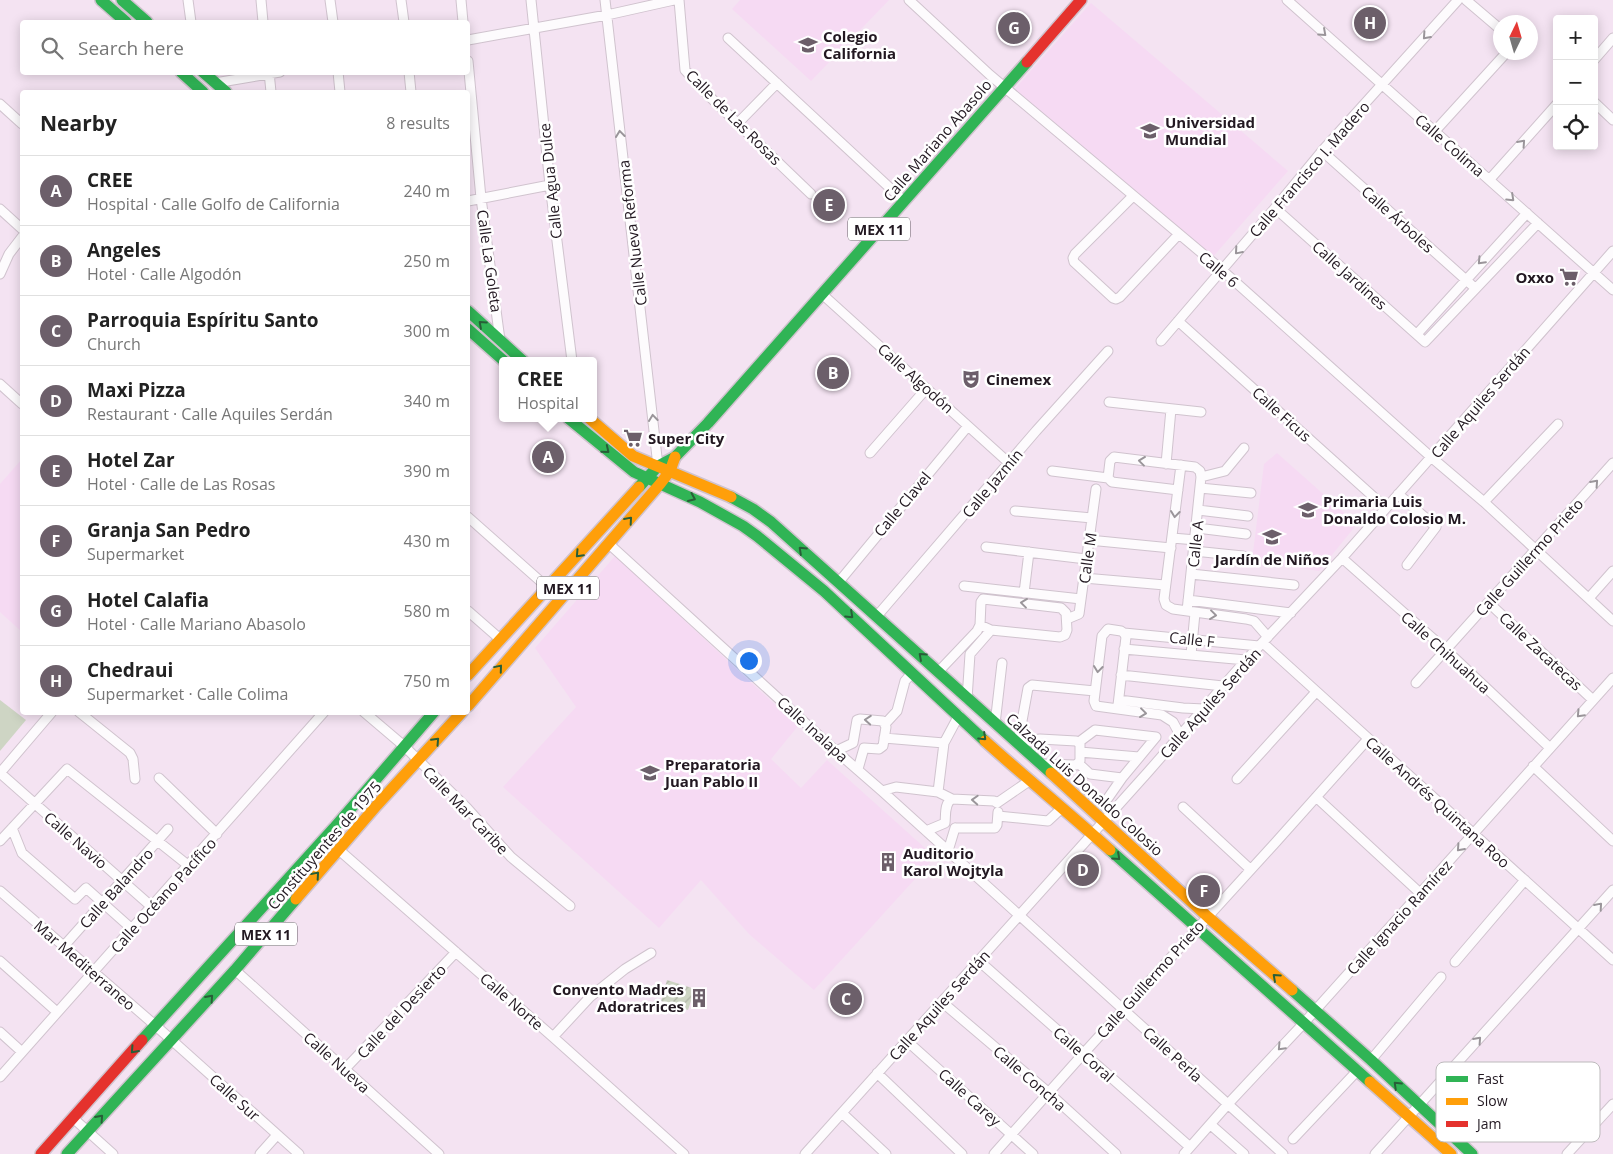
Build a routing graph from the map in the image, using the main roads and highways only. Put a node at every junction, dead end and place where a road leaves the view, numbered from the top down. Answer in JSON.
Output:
{"nodes":[{"id":1,"x":102,"y":0,"type":"edge"},
{"id":2,"x":122,"y":0,"type":"edge"},
{"id":3,"x":1081,"y":0,"type":"edge"},
{"id":4,"x":124,"y":20,"type":"edge"},
{"id":5,"x":146,"y":20,"type":"edge"},
{"id":6,"x":187,"y":75,"type":"edge"},
{"id":7,"x":206,"y":75,"type":"edge"},
{"id":8,"x":201,"y":90,"type":"edge"},
{"id":9,"x":223,"y":90,"type":"edge"},
{"id":10,"x":470,"y":313,"type":"edge"},
{"id":11,"x":470,"y":331,"type":"edge"},
{"id":12,"x":500,"y":340,"type":"junction"},
{"id":13,"x":499,"y":357,"type":"edge"},
{"id":14,"x":519,"y":357,"type":"edge"},
{"id":15,"x":574,"y":422,"type":"edge"},
{"id":16,"x":594,"y":422,"type":"edge"},
{"id":17,"x":675,"y":457,"type":"junction"},
{"id":18,"x":658,"y":466,"type":"junction"},
{"id":19,"x":670,"y":471,"type":"junction"},
{"id":20,"x":647,"y":479,"type":"junction"},
{"id":21,"x":660,"y":484,"type":"junction"},
{"id":22,"x":838,"y":583,"type":"junction"},
{"id":23,"x":824,"y":591,"type":"junction"},
{"id":24,"x":470,"y":673,"type":"edge"},
{"id":25,"x":967,"y":699,"type":"junction"},
{"id":26,"x":470,"y":704,"type":"edge"},
{"id":27,"x":431,"y":715,"type":"edge"},
{"id":28,"x":459,"y":715,"type":"edge"},
{"id":29,"x":959,"y":715,"type":"junction"},
{"id":30,"x":1067,"y":786,"type":"junction"},
{"id":31,"x":1058,"y":804,"type":"junction"},
{"id":32,"x":1436,"y":1121,"type":"edge"},
{"id":33,"x":1436,"y":1140,"type":"edge"},
{"id":34,"x":1438,"y":1142,"type":"edge"},
{"id":35,"x":1459,"y":1142,"type":"edge"},
{"id":36,"x":41,"y":1154,"type":"edge"},
{"id":37,"x":67,"y":1154,"type":"edge"},
{"id":38,"x":1451,"y":1154,"type":"edge"},
{"id":39,"x":1472,"y":1154,"type":"edge"}],
"edges":[{"from":1,"to":4,"type":"main road"},
{"from":2,"to":5,"type":"main road"},
{"from":3,"to":17,"type":"main road","name":"Calle Mariano Abasolo","number":"MEX 11"},
{"from":6,"to":8,"type":"main road"},
{"from":7,"to":9,"type":"main road"},
{"from":12,"to":10,"type":"main road","one_way":true},
{"from":11,"to":13,"type":"main road"},
{"from":12,"to":13,"type":"main road"},
{"from":12,"to":14,"type":"main road"},
{"from":15,"to":20,"type":"main road","one_way":true},
{"from":16,"to":18,"type":"main road","name":"Calzada Luis Donaldo Colosio"},
{"from":17,"to":18,"type":"main road","number":"MEX 11"},
{"from":17,"to":19,"type":"main road","number":"MEX 11"},
{"from":18,"to":19,"type":"main road","name":"Calzada Luis Donaldo Colosio"},
{"from":18,"to":20,"type":"main road","number":"MEX 11"},
{"from":19,"to":21,"type":"main road","number":"MEX 11"},
{"from":22,"to":19,"type":"main road","name":"Calzada Luis Donaldo Colosio","one_way":true},
{"from":20,"to":21,"type":"main road"},
{"from":20,"to":24,"type":"main road","number":"MEX 11","one_way":true},
{"from":21,"to":23,"type":"main road","one_way":true},
{"from":26,"to":21,"type":"main road","number":"MEX 11","one_way":true},
{"from":22,"to":23,"type":"main road"},
{"from":25,"to":22,"type":"main road","name":"Calzada Luis Donaldo Colosio","one_way":true},
{"from":23,"to":29,"type":"main road","one_way":true},
{"from":25,"to":29,"type":"main road"},
{"from":25,"to":30,"type":"main road","name":"Calzada Luis Donaldo Colosio"},
{"from":27,"to":36,"type":"main road","name":"Constituyentes de 1975","number":"MEX 11","one_way":true},
{"from":37,"to":28,"type":"main road","name":"Constituyentes de 1975","number":"MEX 11","one_way":true},
{"from":29,"to":31,"type":"main road","one_way":true},
{"from":30,"to":31,"type":"main road"},
{"from":32,"to":30,"type":"main road","name":"Calzada Luis Donaldo Colosio","one_way":true},
{"from":31,"to":33,"type":"main road","one_way":true},
{"from":34,"to":38,"type":"main road","one_way":true},
{"from":39,"to":35,"type":"main road","name":"Calzada Luis Donaldo Colosio","one_way":true}]}
